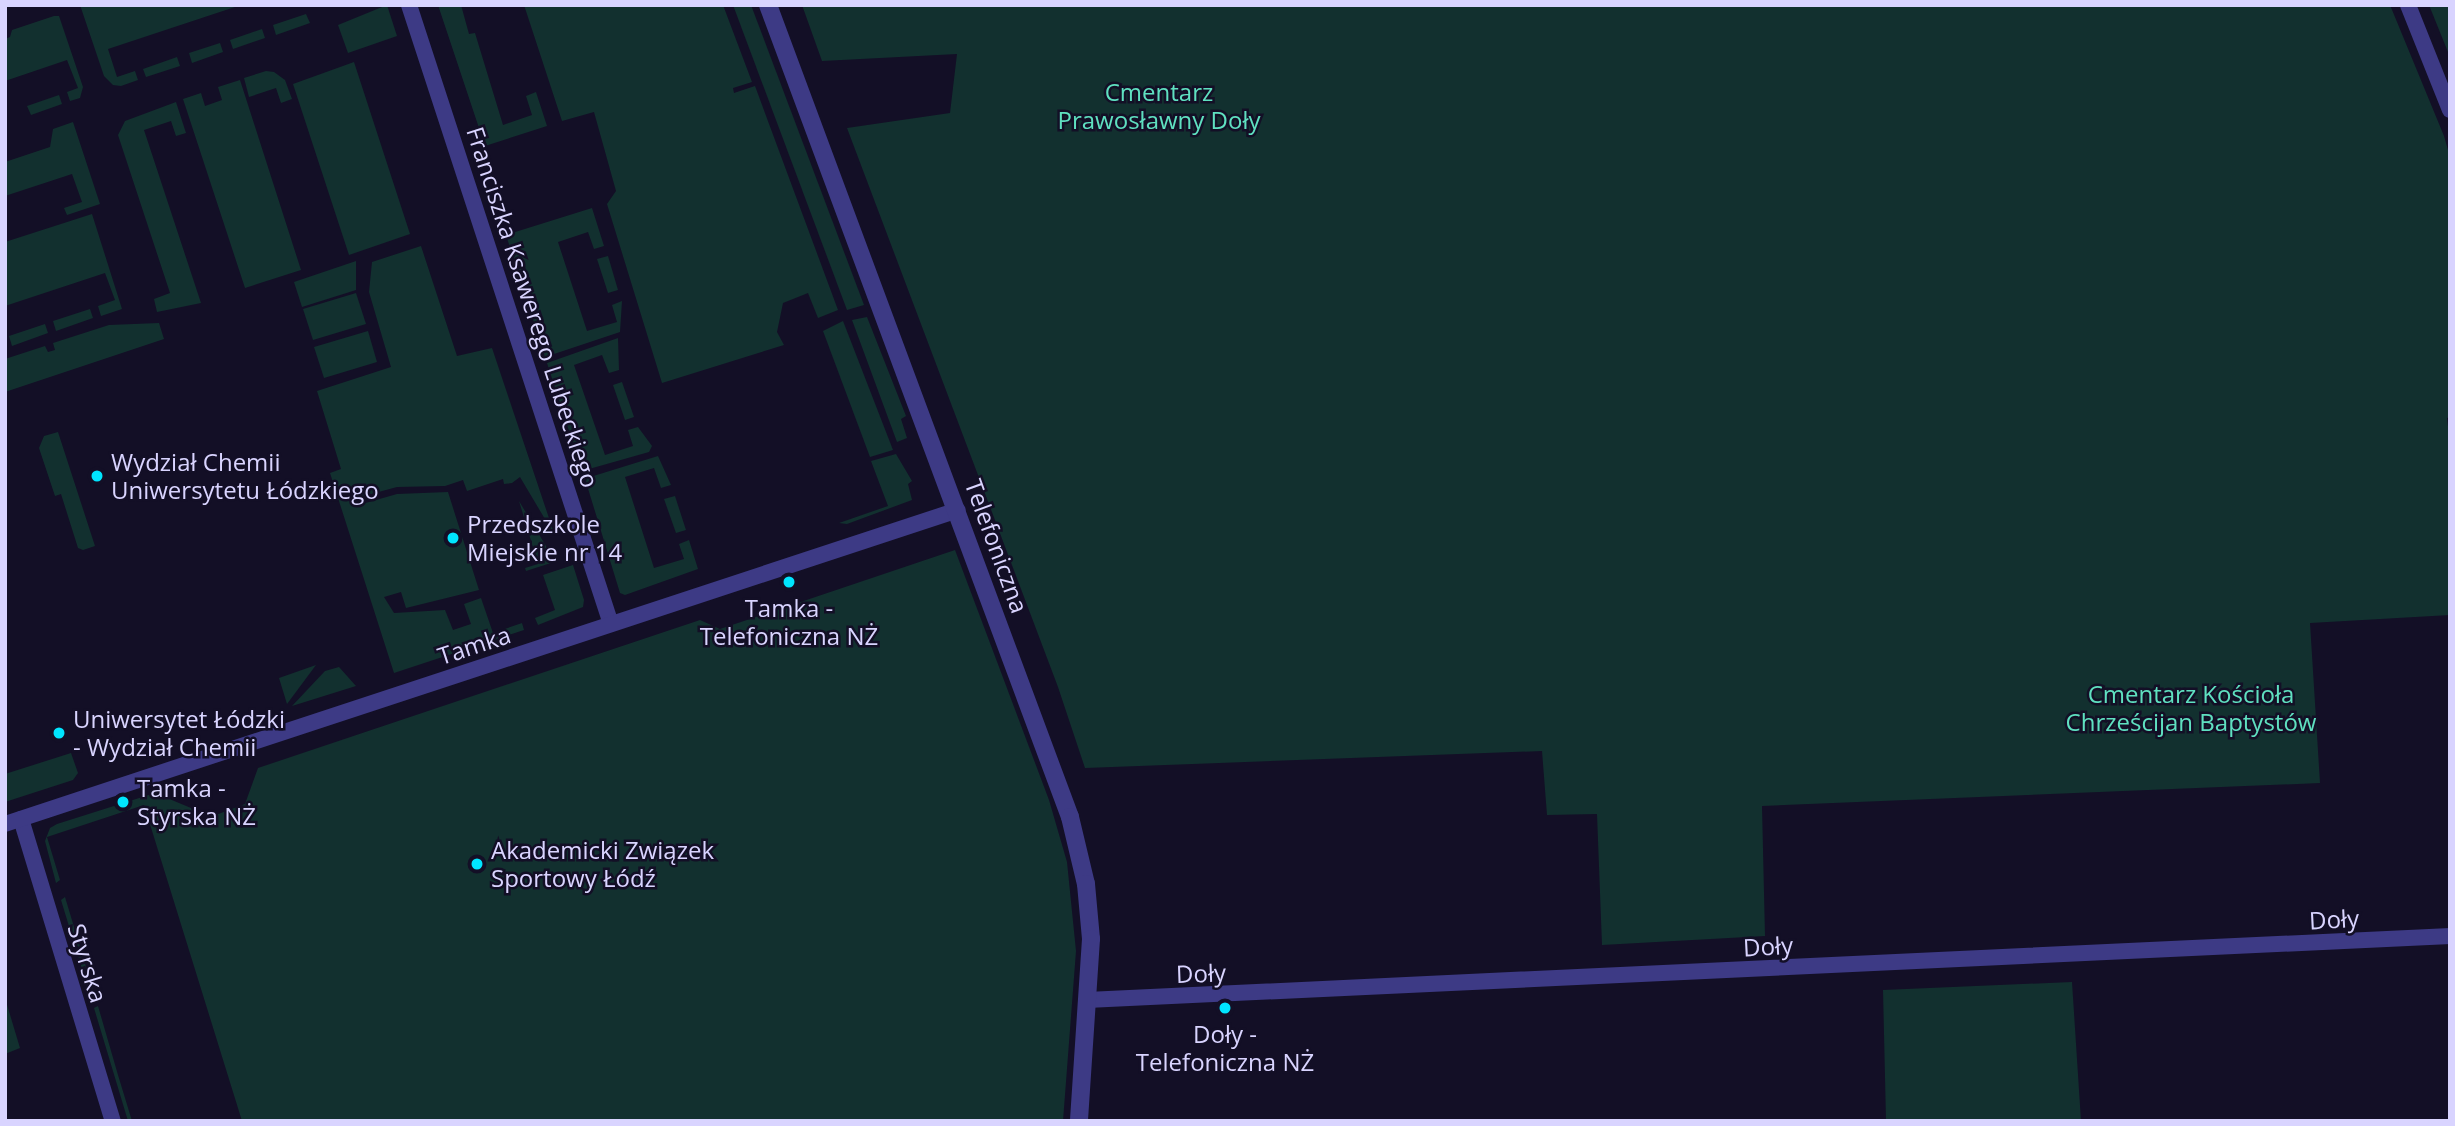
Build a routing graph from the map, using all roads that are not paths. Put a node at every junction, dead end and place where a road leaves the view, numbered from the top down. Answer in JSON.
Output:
{"nodes":[{"id":1,"x":410,"y":5,"type":"edge"},
{"id":2,"x":768,"y":5,"type":"edge"},
{"id":3,"x":2408,"y":5,"type":"edge"},
{"id":4,"x":2450,"y":110,"type":"edge"},
{"id":5,"x":958,"y":510,"type":"junction"},
{"id":6,"x":611,"y":624,"type":"junction"},
{"id":7,"x":13,"y":821,"type":"edge"},
{"id":8,"x":2450,"y":936,"type":"edge"},
{"id":9,"x":1087,"y":999,"type":"junction"},
{"id":10,"x":113,"y":1121,"type":"edge"},
{"id":11,"x":1079,"y":1121,"type":"edge"}],
"edges":[{"from":1,"to":6,"type":"street","name":"Franciszka Ksawerego Lubeckiego"},
{"from":2,"to":5,"type":"street","name":"Telefoniczna"},
{"from":3,"to":4,"type":"street"},
{"from":5,"to":6,"type":"street","name":"Tamka"},
{"from":5,"to":9,"type":"street","name":"Telefoniczna"},
{"from":6,"to":7,"type":"street","name":"Tamka"},
{"from":7,"to":10,"type":"street","name":"Styrska"},
{"from":8,"to":9,"type":"street","name":"Doły"},
{"from":9,"to":11,"type":"street","name":"Telefoniczna"}]}
